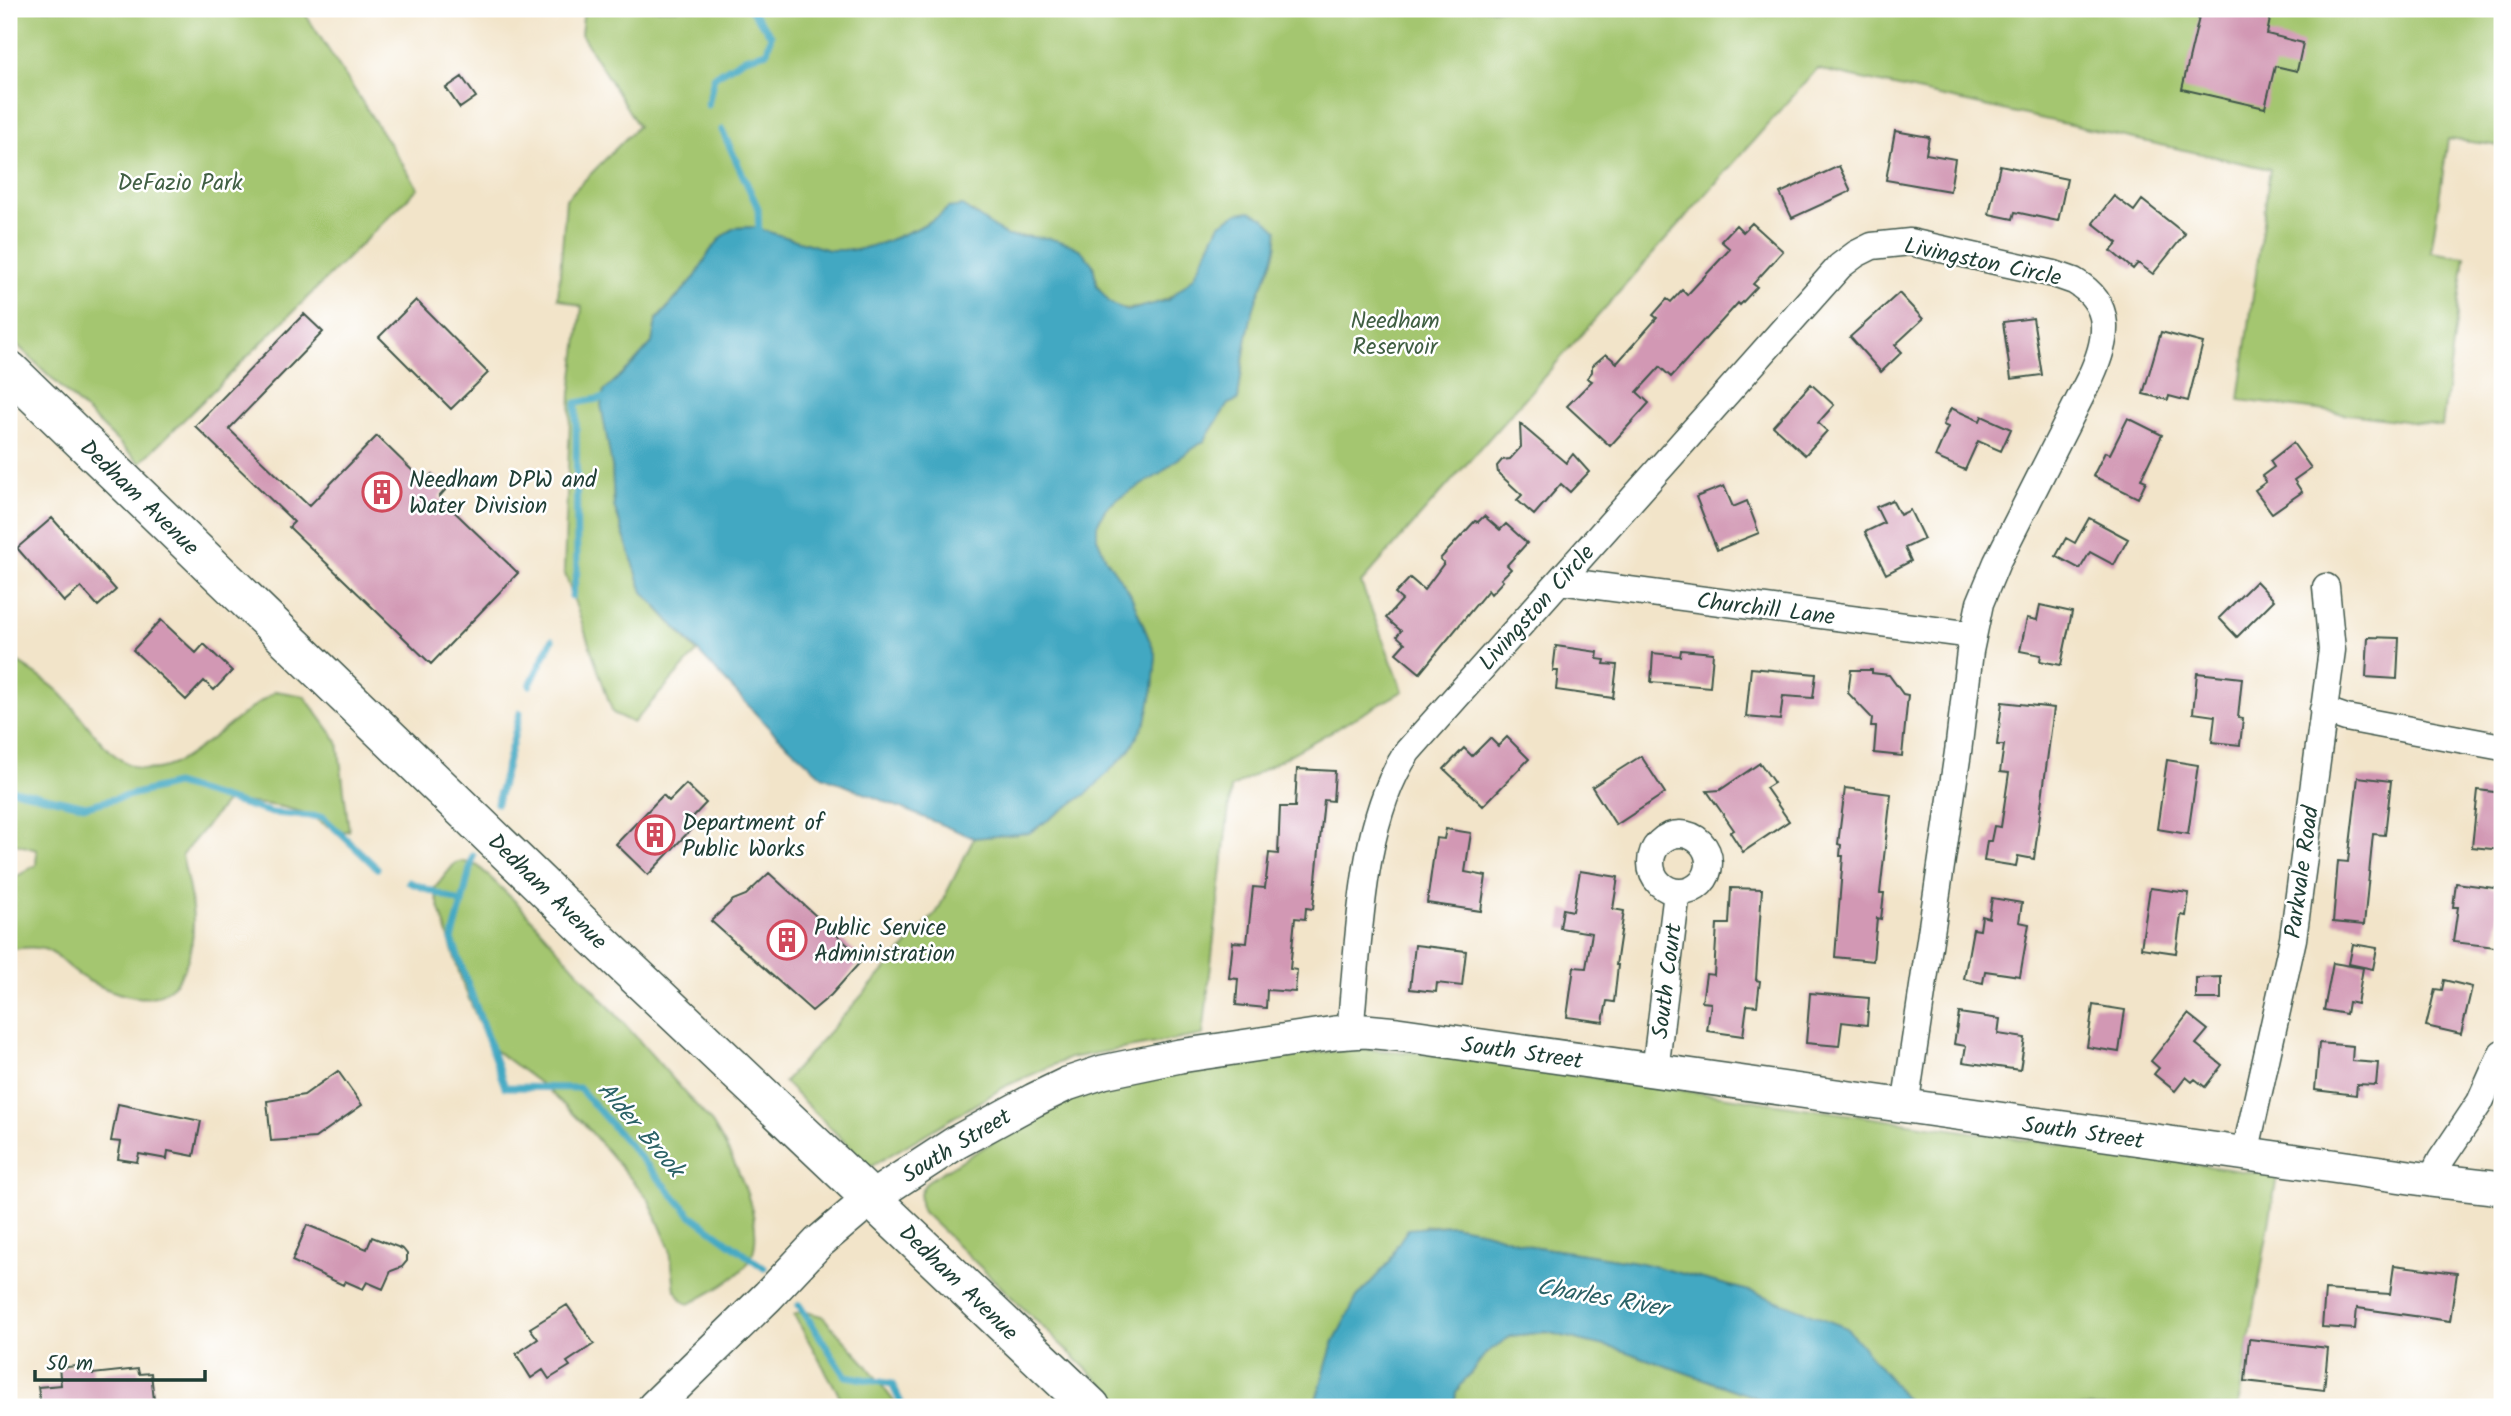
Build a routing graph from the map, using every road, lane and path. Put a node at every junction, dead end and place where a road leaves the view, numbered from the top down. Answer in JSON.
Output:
{"nodes":[{"id":1,"x":9,"y":370,"type":"edge"},
{"id":2,"x":1560,"y":581,"type":"junction"},
{"id":3,"x":2326,"y":587,"type":"dead end"},
{"id":4,"x":1973,"y":635,"type":"junction"},
{"id":5,"x":2323,"y":710,"type":"junction"},
{"id":6,"x":2502,"y":747,"type":"edge"},
{"id":7,"x":1677,"y":892,"type":"dead end"},
{"id":8,"x":1350,"y":1032,"type":"junction"},
{"id":9,"x":2502,"y":1053,"type":"edge"},
{"id":10,"x":1655,"y":1071,"type":"junction"},
{"id":11,"x":1905,"y":1108,"type":"junction"},
{"id":12,"x":2245,"y":1154,"type":"junction"},
{"id":13,"x":2431,"y":1180,"type":"junction"},
{"id":14,"x":2502,"y":1188,"type":"edge"},
{"id":15,"x":871,"y":1198,"type":"junction"},
{"id":16,"x":654,"y":1407,"type":"edge"},
{"id":17,"x":1091,"y":1407,"type":"edge"}],
"edges":[{"from":1,"to":15,"type":"main road","name":"Dedham Avenue"},
{"from":2,"to":4,"type":"street","name":"Churchill Lane"},
{"from":2,"to":4,"type":"street","name":"Livingston Circle"},
{"from":2,"to":8,"type":"street","name":"Livingston Circle"},
{"from":3,"to":5,"type":"street","name":"Parkvale Road"},
{"from":4,"to":11,"type":"street","name":"Livingston Circle"},
{"from":5,"to":6,"type":"street"},
{"from":5,"to":12,"type":"street","name":"Parkvale Road"},
{"from":7,"to":10,"type":"street","name":"South Court"},
{"from":8,"to":10,"type":"street","name":"South Street"},
{"from":8,"to":15,"type":"street","name":"South Street"},
{"from":9,"to":13,"type":"street"},
{"from":10,"to":11,"type":"street","name":"South Street"},
{"from":11,"to":12,"type":"street","name":"South Street"},
{"from":12,"to":13,"type":"street","name":"South Street"},
{"from":13,"to":14,"type":"street","name":"South Street"},
{"from":15,"to":16,"type":"street","name":"South Street"},
{"from":15,"to":17,"type":"main road","name":"Dedham Avenue"}]}
